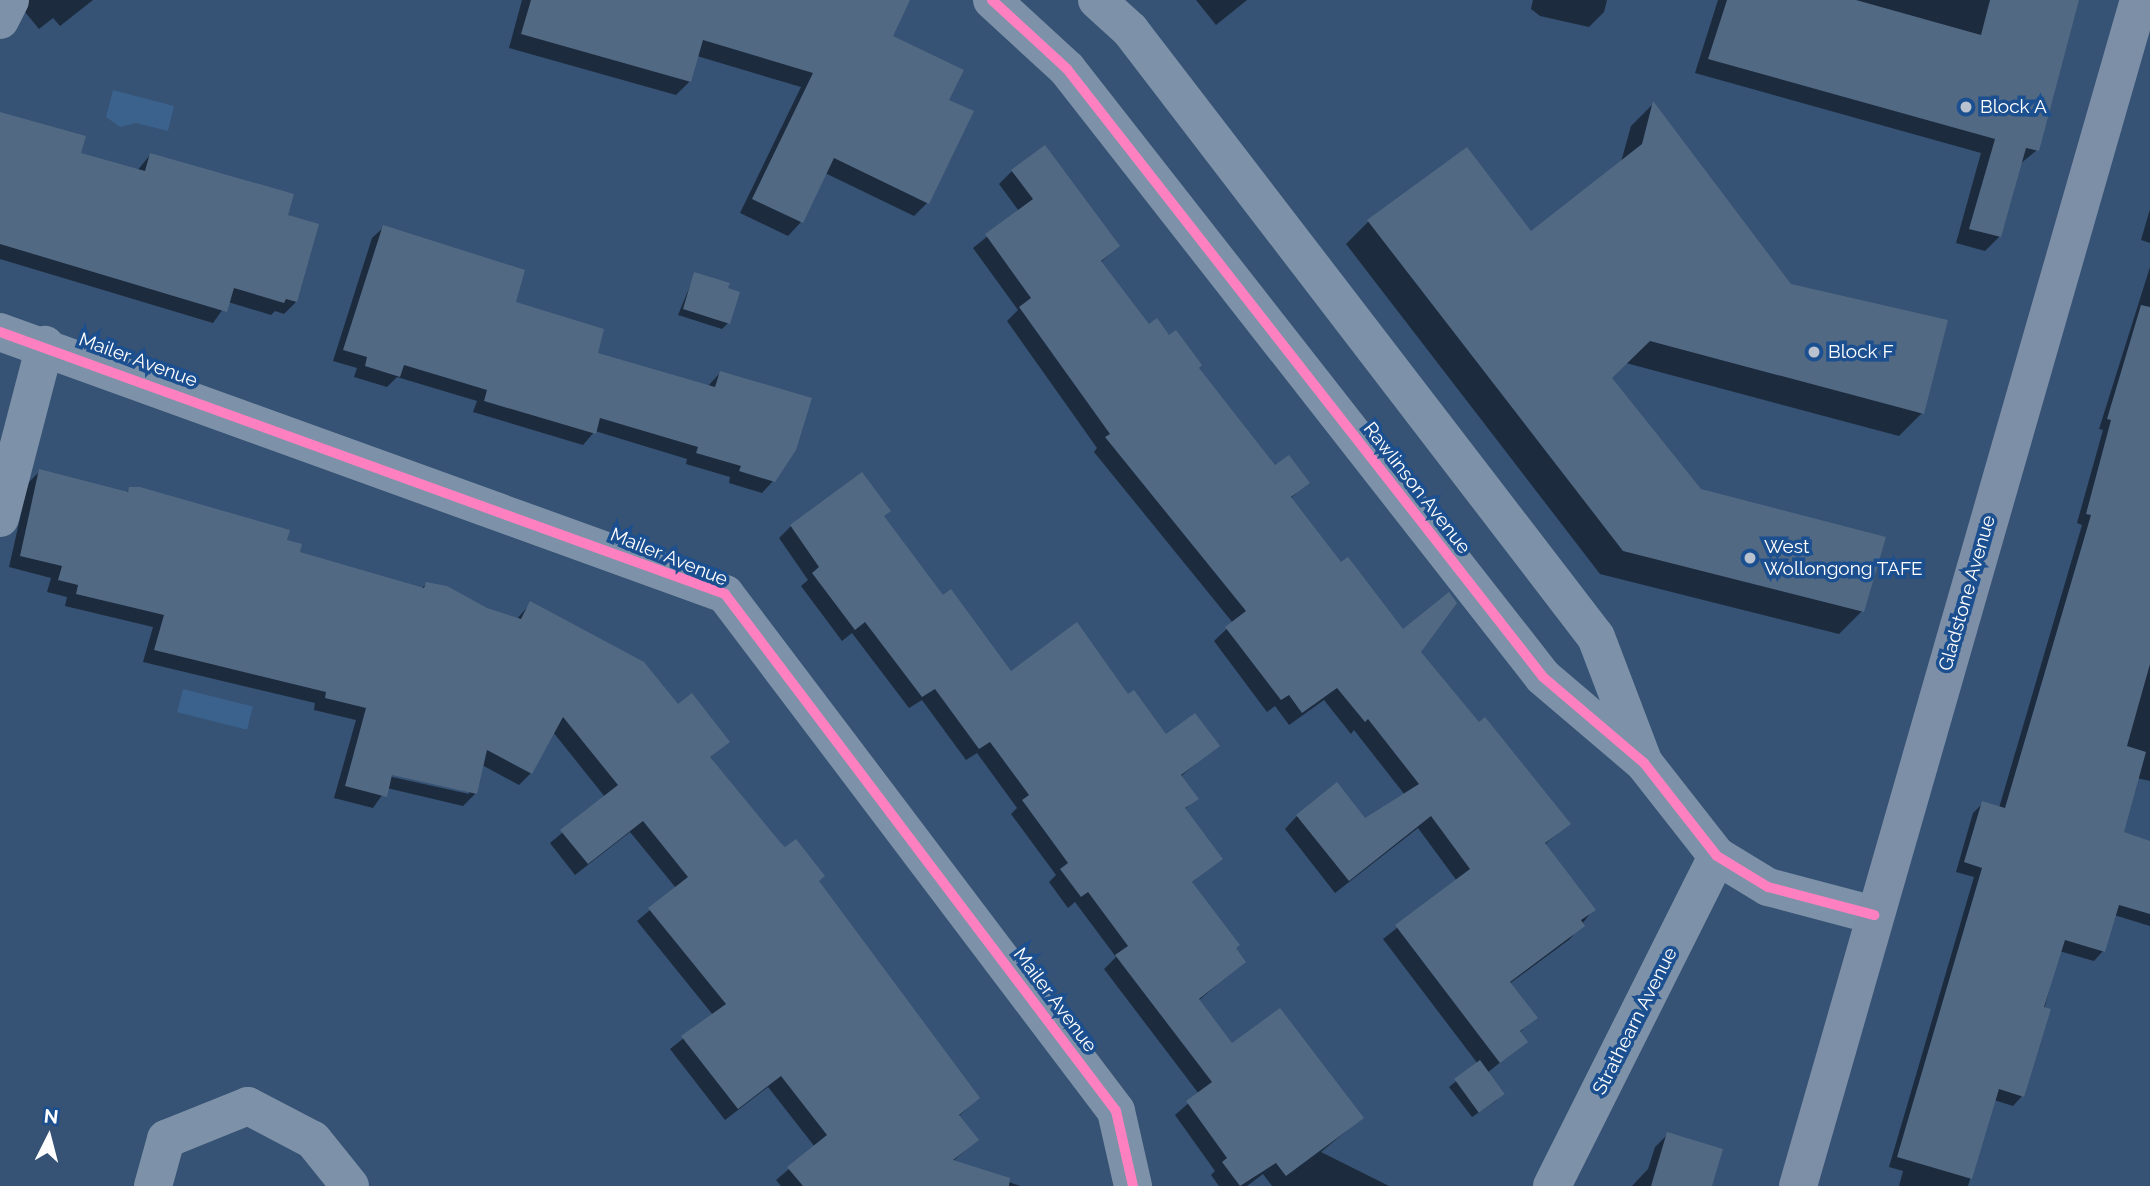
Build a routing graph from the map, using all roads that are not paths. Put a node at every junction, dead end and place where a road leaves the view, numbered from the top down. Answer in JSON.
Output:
{"nodes":[{"id":1,"x":10,"y":0,"type":"edge"},
{"id":2,"x":992,"y":0,"type":"edge"},
{"id":3,"x":1097,"y":0,"type":"edge"},
{"id":4,"x":2139,"y":0,"type":"edge"},
{"id":5,"x":0,"y":20,"type":"edge"},
{"id":6,"x":0,"y":332,"type":"edge"},
{"id":7,"x":45,"y":345,"type":"junction"},
{"id":8,"x":0,"y":518,"type":"edge"},
{"id":9,"x":1644,"y":763,"type":"junction"},
{"id":10,"x":1717,"y":856,"type":"junction"},
{"id":11,"x":1874,"y":915,"type":"junction"},
{"id":12,"x":153,"y":1186,"type":"edge"},
{"id":13,"x":350,"y":1186,"type":"edge"},
{"id":14,"x":1133,"y":1186,"type":"edge"},
{"id":15,"x":1552,"y":1186,"type":"edge"},
{"id":16,"x":1797,"y":1186,"type":"edge"}],
"edges":[{"from":1,"to":5,"type":"street"},
{"from":2,"to":9,"type":"street","name":"Rawlinson Avenue"},
{"from":3,"to":9,"type":"street","name":"Rawlinson Avenue"},
{"from":4,"to":11,"type":"main road","name":"Gladstone Avenue"},
{"from":6,"to":7,"type":"street","name":"Mailer Avenue"},
{"from":7,"to":8,"type":"street"},
{"from":7,"to":14,"type":"street","name":"Mailer Avenue"},
{"from":9,"to":10,"type":"street","name":"Rawlinson Avenue"},
{"from":10,"to":11,"type":"street","name":"Rawlinson Avenue"},
{"from":10,"to":15,"type":"street","name":"Strathearn Avenue"},
{"from":11,"to":16,"type":"main road","name":"Gladstone Avenue"},
{"from":12,"to":13,"type":"street"}]}
